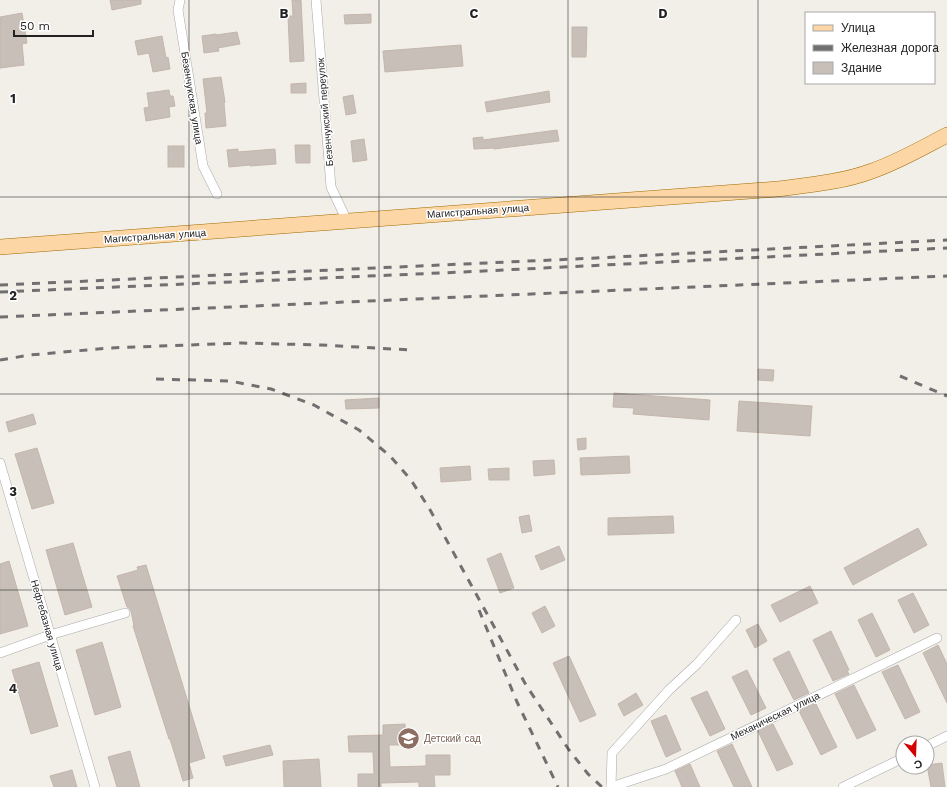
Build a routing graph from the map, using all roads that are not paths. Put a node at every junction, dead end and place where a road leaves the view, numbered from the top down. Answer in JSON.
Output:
{"nodes":[{"id":1,"x":180,"y":0,"type":"edge"},
{"id":2,"x":316,"y":0,"type":"edge"},
{"id":3,"x":947,"y":135,"type":"edge"},
{"id":4,"x":217,"y":194,"type":"dead end"},
{"id":5,"x":347,"y":221,"type":"junction"},
{"id":6,"x":0,"y":247,"type":"edge"},
{"id":7,"x":0,"y":463,"type":"edge"},
{"id":8,"x":125,"y":613,"type":"dead end"},
{"id":9,"x":736,"y":620,"type":"dead end"},
{"id":10,"x":50,"y":636,"type":"junction"},
{"id":11,"x":937,"y":638,"type":"dead end"},
{"id":12,"x":0,"y":653,"type":"edge"},
{"id":13,"x":947,"y":736,"type":"edge"},
{"id":14,"x":935,"y":742,"type":"edge"},
{"id":15,"x":895,"y":762,"type":"edge"},
{"id":16,"x":95,"y":787,"type":"edge"},
{"id":17,"x":611,"y":787,"type":"edge"},
{"id":18,"x":843,"y":787,"type":"edge"}],
"edges":[{"from":1,"to":4,"type":"street","name":"Безенчукская улица"},
{"from":2,"to":5,"type":"street","name":"Безенчукский переулок"},
{"from":3,"to":5,"type":"main road","name":"Магистральная улица"},
{"from":5,"to":6,"type":"main road","name":"Магистральная улица"},
{"from":7,"to":10,"type":"street","name":"Нефтебазная улица"},
{"from":8,"to":10,"type":"street"},
{"from":9,"to":17,"type":"street"},
{"from":10,"to":12,"type":"street"},
{"from":10,"to":16,"type":"street","name":"Нефтебазная улица"},
{"from":11,"to":17,"type":"street","name":"Механическая улица"},
{"from":13,"to":14,"type":"street"},
{"from":15,"to":18,"type":"street"}]}
